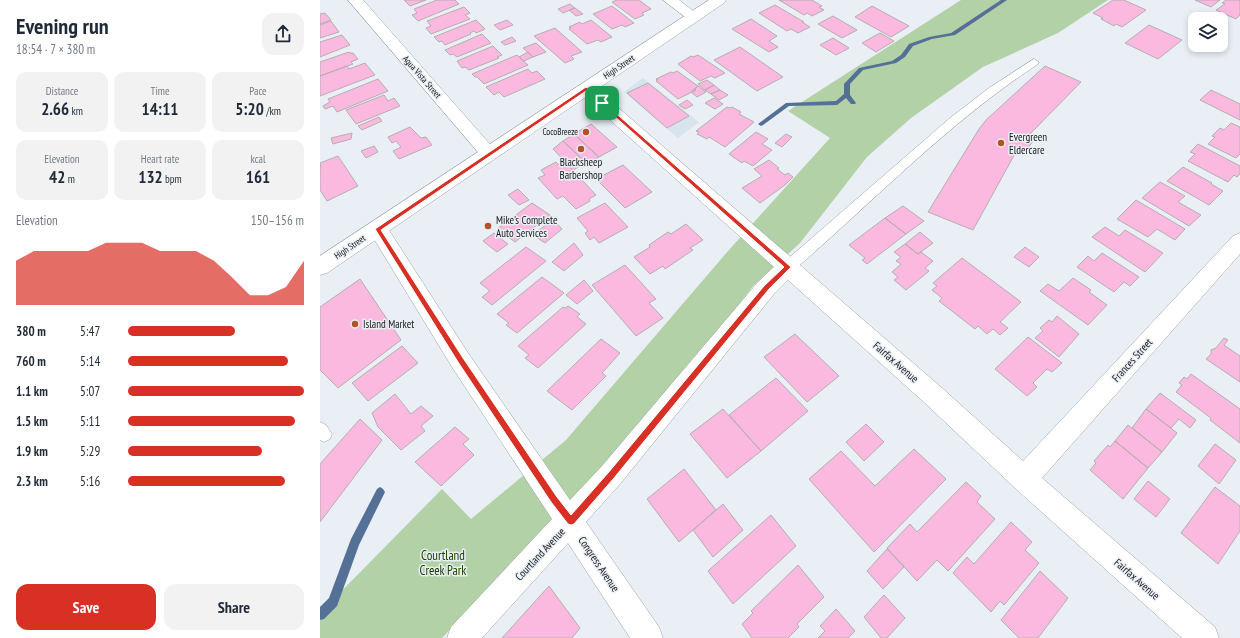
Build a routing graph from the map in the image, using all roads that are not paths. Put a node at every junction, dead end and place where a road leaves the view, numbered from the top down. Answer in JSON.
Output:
{"nodes":[{"id":1,"x":355,"y":0,"type":"edge"},
{"id":2,"x":670,"y":0,"type":"edge"},
{"id":3,"x":719,"y":0,"type":"edge"},
{"id":4,"x":694,"y":16,"type":"junction"},
{"id":5,"x":1034,"y":62,"type":"dead end"},
{"id":6,"x":586,"y":89,"type":"junction"},
{"id":7,"x":489,"y":154,"type":"junction"},
{"id":8,"x":378,"y":229,"type":"junction"},
{"id":9,"x":1240,"y":241,"type":"edge"},
{"id":10,"x":788,"y":267,"type":"junction"},
{"id":11,"x":320,"y":268,"type":"edge"},
{"id":12,"x":1024,"y":480,"type":"junction"},
{"id":13,"x":571,"y":521,"type":"junction"},
{"id":14,"x":462,"y":638,"type":"edge"},
{"id":15,"x":648,"y":638,"type":"edge"},
{"id":16,"x":1204,"y":638,"type":"edge"}],
"edges":[{"from":1,"to":7,"type":"street","name":"Agua Vista Street"},
{"from":2,"to":4,"type":"street"},
{"from":3,"to":4,"type":"street","name":"High Street"},
{"from":4,"to":6,"type":"street","name":"High Street"},
{"from":5,"to":10,"type":"lane"},
{"from":6,"to":7,"type":"street","name":"High Street"},
{"from":6,"to":10,"type":"street","name":"Fairfax Avenue"},
{"from":7,"to":8,"type":"street","name":"High Street"},
{"from":8,"to":11,"type":"street","name":"High Street"},
{"from":8,"to":13,"type":"street","name":"Congress Avenue"},
{"from":9,"to":12,"type":"street","name":"Frances Street"},
{"from":10,"to":12,"type":"street","name":"Fairfax Avenue"},
{"from":10,"to":13,"type":"street","name":"Courtland Avenue"},
{"from":12,"to":16,"type":"street","name":"Fairfax Avenue"},
{"from":13,"to":14,"type":"street","name":"Courtland Avenue"},
{"from":13,"to":15,"type":"street","name":"Congress Avenue"}]}
